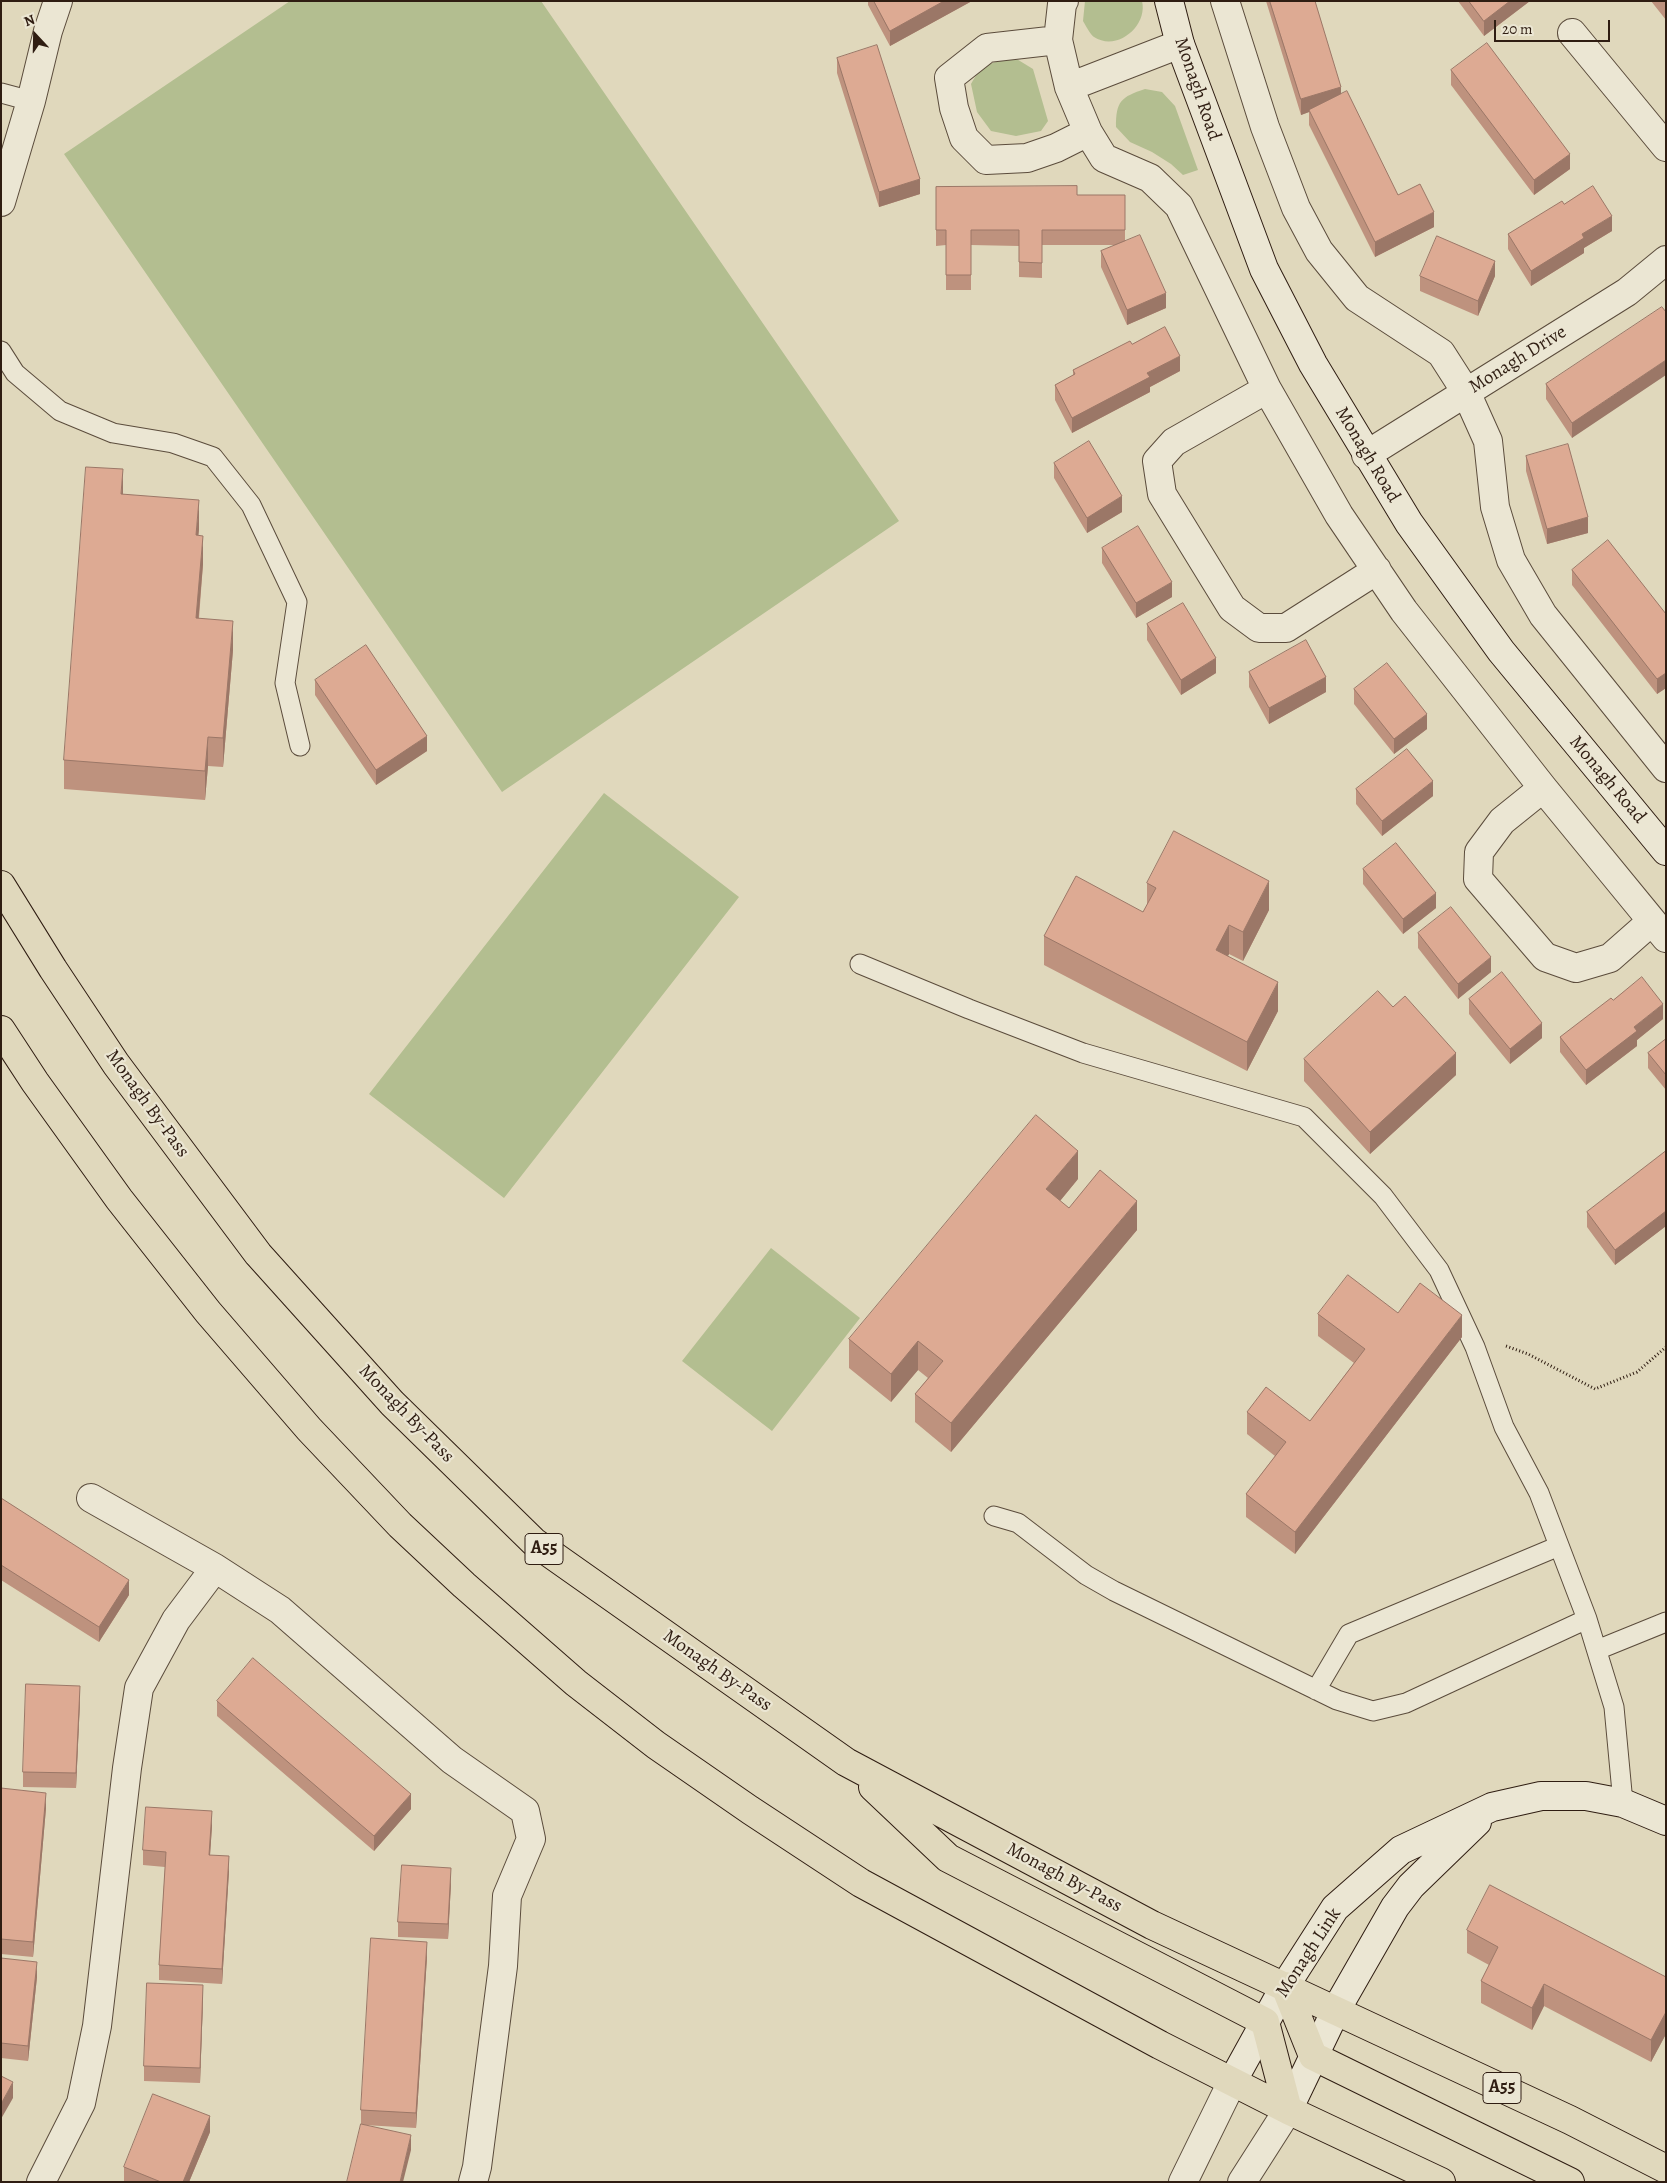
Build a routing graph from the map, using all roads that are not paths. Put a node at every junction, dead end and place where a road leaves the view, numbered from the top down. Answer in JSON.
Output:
{"nodes":[{"id":1,"x":58,"y":1,"type":"edge"},
{"id":2,"x":1064,"y":1,"type":"edge"},
{"id":3,"x":1169,"y":1,"type":"edge"},
{"id":4,"x":1225,"y":1,"type":"edge"},
{"id":5,"x":1572,"y":32,"type":"dead end"},
{"id":6,"x":1058,"y":40,"type":"junction"},
{"id":7,"x":1180,"y":44,"type":"junction"},
{"id":8,"x":1069,"y":87,"type":"junction"},
{"id":9,"x":1,"y":93,"type":"edge"},
{"id":10,"x":31,"y":101,"type":"junction"},
{"id":11,"x":1088,"y":132,"type":"junction"},
{"id":12,"x":1666,"y":146,"type":"edge"},
{"id":13,"x":1,"y":202,"type":"edge"},
{"id":14,"x":1666,"y":260,"type":"edge"},
{"id":15,"x":1,"y":351,"type":"edge"},
{"id":16,"x":1267,"y":389,"type":"junction"},
{"id":17,"x":1466,"y":392,"type":"junction"},
{"id":18,"x":1366,"y":454,"type":"junction"},
{"id":19,"x":1376,"y":570,"type":"junction"},
{"id":20,"x":300,"y":746,"type":"dead end"},
{"id":21,"x":1666,"y":768,"type":"edge"},
{"id":22,"x":1543,"y":788,"type":"junction"},
{"id":23,"x":1666,"y":852,"type":"edge"},
{"id":24,"x":1,"y":885,"type":"edge"},
{"id":25,"x":1659,"y":929,"type":"edge"},
{"id":26,"x":860,"y":964,"type":"dead end"},
{"id":27,"x":1,"y":1030,"type":"edge"},
{"id":28,"x":91,"y":1498,"type":"dead end"},
{"id":29,"x":994,"y":1516,"type":"dead end"},
{"id":30,"x":1559,"y":1546,"type":"junction"},
{"id":31,"x":215,"y":1568,"type":"junction"},
{"id":32,"x":1587,"y":1619,"type":"junction"},
{"id":33,"x":1666,"y":1622,"type":"edge"},
{"id":34,"x":1597,"y":1650,"type":"junction"},
{"id":35,"x":1316,"y":1690,"type":"junction"},
{"id":36,"x":846,"y":1762,"type":"junction"},
{"id":37,"x":1623,"y":1803,"type":"junction"},
{"id":38,"x":1492,"y":1807,"type":"junction"},
{"id":39,"x":1666,"y":1821,"type":"edge"},
{"id":40,"x":1285,"y":1986,"type":"junction"},
{"id":41,"x":1336,"y":2010,"type":"junction"},
{"id":42,"x":1265,"y":2022,"type":"junction"},
{"id":43,"x":1313,"y":2056,"type":"junction"},
{"id":44,"x":1232,"y":2082,"type":"junction"},
{"id":45,"x":1288,"y":2110,"type":"junction"},
{"id":46,"x":1666,"y":2169,"type":"edge"},
{"id":47,"x":41,"y":2182,"type":"edge"},
{"id":48,"x":473,"y":2182,"type":"edge"},
{"id":49,"x":1183,"y":2182,"type":"edge"},
{"id":50,"x":1242,"y":2182,"type":"edge"},
{"id":51,"x":1441,"y":2182,"type":"edge"},
{"id":52,"x":1570,"y":2182,"type":"edge"}],
"edges":[{"from":1,"to":10,"type":"street"},
{"from":2,"to":6,"type":"street"},
{"from":3,"to":7,"type":"street","name":"Monagh Road"},
{"from":4,"to":17,"type":"street"},
{"from":5,"to":12,"type":"street"},
{"from":6,"to":8,"type":"street"},
{"from":6,"to":11,"type":"street"},
{"from":7,"to":8,"type":"street"},
{"from":7,"to":18,"type":"street","name":"Monagh Road"},
{"from":8,"to":11,"type":"street"},
{"from":9,"to":10,"type":"lane"},
{"from":10,"to":13,"type":"street"},
{"from":11,"to":16,"type":"street"},
{"from":14,"to":17,"type":"street","name":"Monagh Drive"},
{"from":15,"to":20,"type":"lane"},
{"from":16,"to":19,"type":"street"},
{"from":16,"to":19,"type":"street"},
{"from":17,"to":18,"type":"street","name":"Monagh Drive"},
{"from":17,"to":21,"type":"street"},
{"from":18,"to":23,"type":"street","name":"Monagh Road"},
{"from":19,"to":22,"type":"street"},
{"from":22,"to":25,"type":"street"},
{"from":22,"to":25,"type":"street"},
{"from":24,"to":36,"type":"highway","name":"Monagh By-Pass","number":"A55"},
{"from":26,"to":30,"type":"lane"},
{"from":27,"to":44,"type":"highway"},
{"from":28,"to":31,"type":"street"},
{"from":29,"to":35,"type":"lane"},
{"from":30,"to":32,"type":"lane"},
{"from":30,"to":35,"type":"lane"},
{"from":31,"to":47,"type":"street"},
{"from":31,"to":48,"type":"street"},
{"from":32,"to":34,"type":"lane"},
{"from":32,"to":35,"type":"lane"},
{"from":33,"to":34,"type":"lane"},
{"from":34,"to":37,"type":"lane"},
{"from":36,"to":40,"type":"highway","name":"Monagh By-Pass","number":"A55"},
{"from":36,"to":42,"type":"highway"},
{"from":37,"to":38,"type":"street","name":"Monagh Link"},
{"from":37,"to":39,"type":"street","name":"Monagh Link"},
{"from":38,"to":40,"type":"street","name":"Monagh Link"},
{"from":38,"to":41,"type":"street"},
{"from":40,"to":41,"type":"highway","name":"Monagh By-Pass","number":"A55"},
{"from":40,"to":42,"type":"street","name":"Monagh Link"},
{"from":40,"to":43,"type":"highway"},
{"from":41,"to":43,"type":"street"},
{"from":41,"to":46,"type":"highway","name":"Monagh By-Pass","number":"A55"},
{"from":42,"to":44,"type":"street","name":"Monagh Link"},
{"from":42,"to":45,"type":"highway"},
{"from":43,"to":45,"type":"street"},
{"from":43,"to":52,"type":"highway"},
{"from":44,"to":45,"type":"highway"},
{"from":44,"to":49,"type":"street","name":"Monagh Link"},
{"from":45,"to":50,"type":"street"},
{"from":45,"to":51,"type":"highway"}]}
